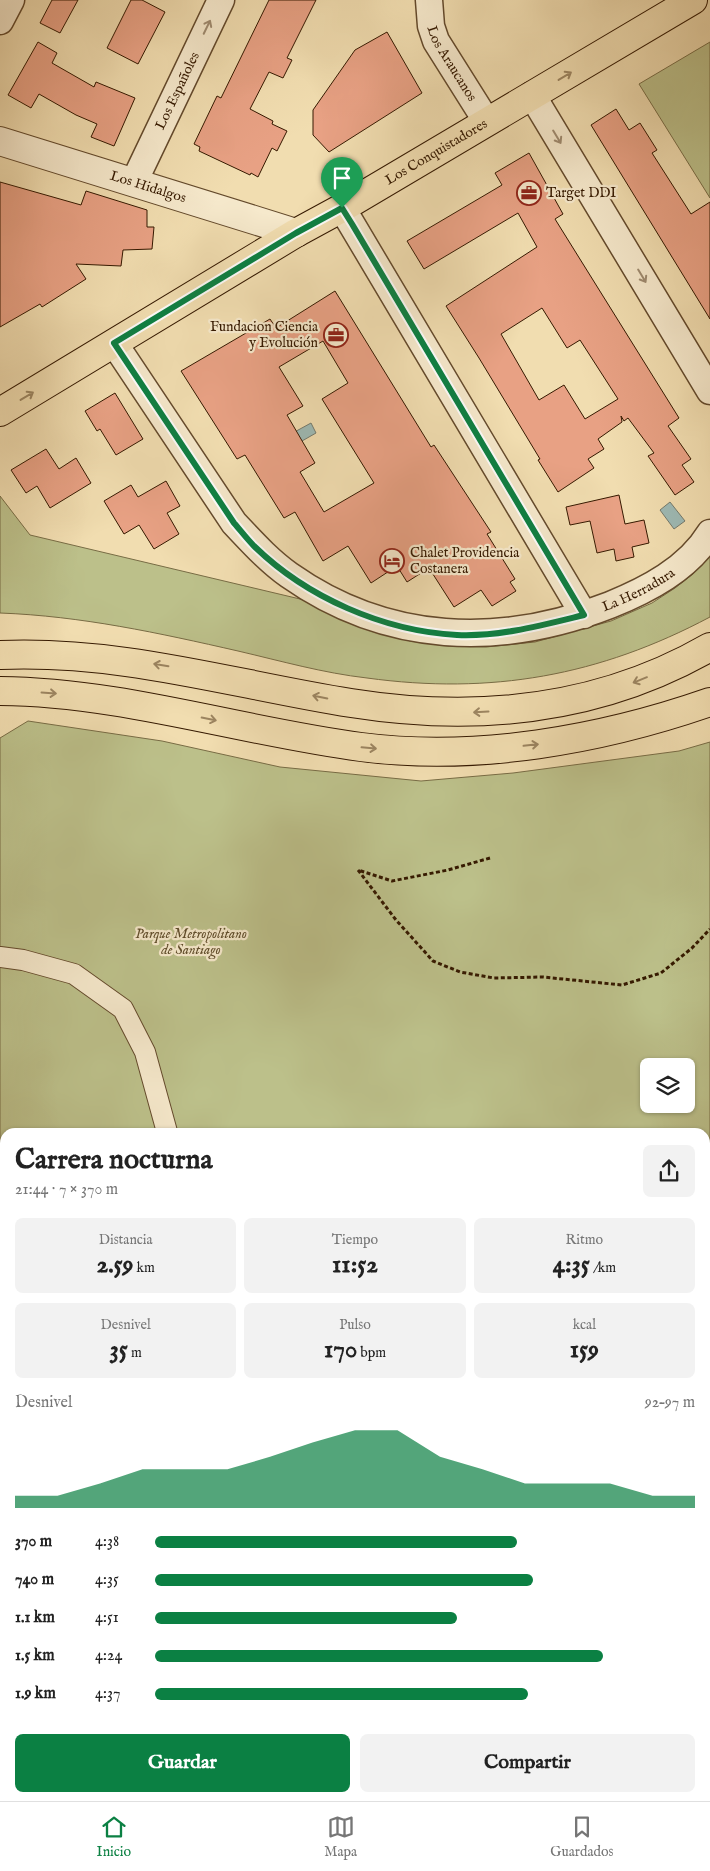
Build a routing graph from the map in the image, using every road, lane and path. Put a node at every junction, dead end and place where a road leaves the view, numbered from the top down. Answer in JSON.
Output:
{"nodes":[{"id":1,"x":11,"y":0,"type":"edge"},
{"id":2,"x":221,"y":0,"type":"edge"},
{"id":3,"x":429,"y":0,"type":"edge"},
{"id":4,"x":693,"y":0,"type":"edge"},
{"id":5,"x":0,"y":21,"type":"edge"},
{"id":6,"x":532,"y":95,"type":"junction"},
{"id":7,"x":487,"y":122,"type":"junction"},
{"id":8,"x":0,"y":141,"type":"edge"},
{"id":9,"x":134,"y":182,"type":"junction"},
{"id":10,"x":342,"y":208,"type":"junction"},
{"id":11,"x":296,"y":233,"type":"junction"},
{"id":12,"x":114,"y":343,"type":"junction"},
{"id":13,"x":710,"y":391,"type":"edge"},
{"id":14,"x":0,"y":412,"type":"edge"},
{"id":15,"x":710,"y":533,"type":"edge"},
{"id":16,"x":584,"y":615,"type":"junction"},
{"id":17,"x":710,"y":647,"type":"edge"},
{"id":18,"x":3,"y":654,"type":"edge"},
{"id":19,"x":0,"y":691,"type":"edge"},
{"id":20,"x":710,"y":702,"type":"edge"},
{"id":21,"x":490,"y":858,"type":"dead end"},
{"id":22,"x":710,"y":929,"type":"edge"},
{"id":23,"x":0,"y":958,"type":"edge"},
{"id":24,"x":166,"y":1128,"type":"edge"}],
"edges":[{"from":1,"to":5,"type":"street"},
{"from":9,"to":2,"type":"street","name":"Los Españoles","one_way":true},
{"from":3,"to":7,"type":"street","name":"Los Araucanos"},
{"from":6,"to":4,"type":"main road","name":"Los Conquistadores","one_way":true},
{"from":6,"to":7,"type":"main road","name":"Los Conquistadores"},
{"from":6,"to":13,"type":"street","one_way":true},
{"from":7,"to":10,"type":"main road","name":"Los Conquistadores"},
{"from":8,"to":9,"type":"street","name":"Los Hidalgos"},
{"from":9,"to":11,"type":"street","name":"Los Hidalgos"},
{"from":10,"to":11,"type":"main road","name":"Los Conquistadores"},
{"from":10,"to":16,"type":"street"},
{"from":11,"to":12,"type":"main road","name":"Los Conquistadores"},
{"from":14,"to":12,"type":"main road","name":"Los Conquistadores","one_way":true},
{"from":12,"to":16,"type":"street","name":"La Herradura"},
{"from":15,"to":16,"type":"street","name":"La Herradura"},
{"from":17,"to":18,"type":"main road","one_way":true},
{"from":19,"to":20,"type":"main road","one_way":true},
{"from":21,"to":22,"type":"path"},
{"from":23,"to":24,"type":"street"}]}
